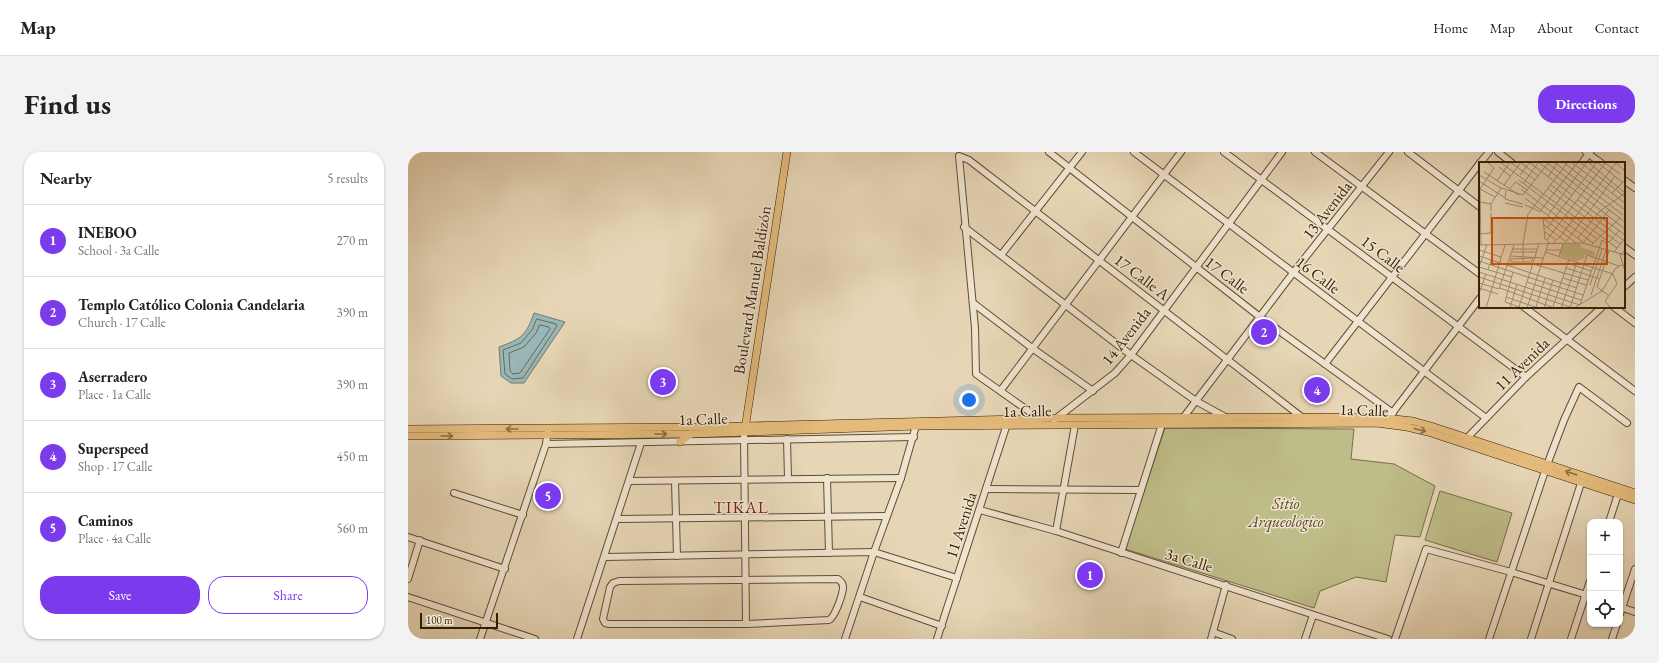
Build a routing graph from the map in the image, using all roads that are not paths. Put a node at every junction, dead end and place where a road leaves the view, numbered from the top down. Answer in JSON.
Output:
{"nodes":[{"id":1,"x":787,"y":152,"type":"edge"},
{"id":2,"x":1049,"y":152,"type":"edge"},
{"id":3,"x":1082,"y":152,"type":"edge"},
{"id":4,"x":1134,"y":152,"type":"edge"},
{"id":5,"x":1182,"y":152,"type":"edge"},
{"id":6,"x":1224,"y":152,"type":"edge"},
{"id":7,"x":1282,"y":152,"type":"edge"},
{"id":8,"x":1315,"y":152,"type":"edge"},
{"id":9,"x":1389,"y":152,"type":"edge"},
{"id":10,"x":1408,"y":152,"type":"edge"},
{"id":11,"x":1489,"y":152,"type":"edge"},
{"id":12,"x":1498,"y":152,"type":"edge"},
{"id":13,"x":1589,"y":153,"type":"edge"},
{"id":14,"x":1481,"y":162,"type":"edge"},
{"id":15,"x":1511,"y":162,"type":"edge"},
{"id":16,"x":1583,"y":162,"type":"edge"},
{"id":17,"x":1600,"y":162,"type":"edge"},
{"id":18,"x":1479,"y":164,"type":"edge"},
{"id":19,"x":1070,"y":168,"type":"junction"},
{"id":20,"x":1164,"y":175,"type":"junction"},
{"id":21,"x":1260,"y":179,"type":"junction"},
{"id":22,"x":1625,"y":181,"type":"edge"},
{"id":23,"x":1361,"y":187,"type":"junction"},
{"id":24,"x":1635,"y":188,"type":"edge"},
{"id":25,"x":1458,"y":190,"type":"junction"},
{"id":26,"x":1479,"y":206,"type":"edge"},
{"id":27,"x":1035,"y":212,"type":"junction"},
{"id":28,"x":1133,"y":217,"type":"junction"},
{"id":29,"x":1230,"y":224,"type":"junction"},
{"id":30,"x":964,"y":227,"type":"junction"},
{"id":31,"x":1329,"y":230,"type":"junction"},
{"id":32,"x":1426,"y":233,"type":"junction"},
{"id":33,"x":1625,"y":248,"type":"edge"},
{"id":34,"x":1001,"y":255,"type":"junction"},
{"id":35,"x":1635,"y":255,"type":"edge"},
{"id":36,"x":1099,"y":261,"type":"junction"},
{"id":37,"x":1197,"y":268,"type":"junction"},
{"id":38,"x":1293,"y":273,"type":"junction"},
{"id":39,"x":1479,"y":273,"type":"edge"},
{"id":40,"x":1635,"y":276,"type":"edge"},
{"id":41,"x":1392,"y":277,"type":"junction"},
{"id":42,"x":1625,"y":286,"type":"edge"},
{"id":43,"x":1479,"y":299,"type":"edge"},
{"id":44,"x":973,"y":303,"type":"junction"},
{"id":45,"x":1066,"y":306,"type":"junction"},
{"id":46,"x":1525,"y":308,"type":"edge"},
{"id":47,"x":1601,"y":308,"type":"edge"},
{"id":48,"x":1615,"y":308,"type":"edge"},
{"id":49,"x":1164,"y":309,"type":"junction"},
{"id":50,"x":1260,"y":317,"type":"junction"},
{"id":51,"x":1358,"y":322,"type":"junction"},
{"id":52,"x":1635,"y":323,"type":"edge"},
{"id":53,"x":1458,"y":327,"type":"junction"},
{"id":54,"x":1567,"y":339,"type":"junction"},
{"id":55,"x":1032,"y":348,"type":"junction"},
{"id":56,"x":1131,"y":355,"type":"junction"},
{"id":57,"x":1229,"y":359,"type":"junction"},
{"id":58,"x":1325,"y":364,"type":"junction"},
{"id":59,"x":1424,"y":372,"type":"junction"},
{"id":60,"x":1526,"y":377,"type":"junction"},
{"id":61,"x":1001,"y":390,"type":"junction"},
{"id":62,"x":1093,"y":391,"type":"junction"},
{"id":63,"x":1635,"y":391,"type":"edge"},
{"id":64,"x":1196,"y":401,"type":"junction"},
{"id":65,"x":1391,"y":416,"type":"junction"},
{"id":66,"x":1055,"y":418,"type":"junction"},
{"id":67,"x":1183,"y":418,"type":"junction"},
{"id":68,"x":1226,"y":418,"type":"junction"},
{"id":69,"x":1486,"y":418,"type":"junction"},
{"id":70,"x":1303,"y":420,"type":"junction"},
{"id":71,"x":1376,"y":420,"type":"junction"},
{"id":72,"x":1008,"y":423,"type":"junction"},
{"id":73,"x":1043,"y":423,"type":"junction"},
{"id":74,"x":1627,"y":423,"type":"dead end"},
{"id":75,"x":917,"y":424,"type":"junction"},
{"id":76,"x":1162,"y":424,"type":"junction"},
{"id":77,"x":1075,"y":425,"type":"junction"},
{"id":78,"x":408,"y":429,"type":"edge"},
{"id":79,"x":706,"y":430,"type":"junction"},
{"id":80,"x":597,"y":431,"type":"junction"},
{"id":81,"x":548,"y":432,"type":"junction"},
{"id":82,"x":744,"y":432,"type":"junction"},
{"id":83,"x":691,"y":434,"type":"junction"},
{"id":84,"x":408,"y":436,"type":"edge"},
{"id":85,"x":914,"y":437,"type":"junction"},
{"id":86,"x":787,"y":439,"type":"junction"},
{"id":87,"x":1466,"y":441,"type":"junction"},
{"id":88,"x":680,"y":442,"type":"junction"},
{"id":89,"x":641,"y":443,"type":"junction"},
{"id":90,"x":546,"y":444,"type":"junction"},
{"id":91,"x":1546,"y":468,"type":"junction"},
{"id":92,"x":826,"y":478,"type":"junction"},
{"id":93,"x":901,"y":478,"type":"junction"},
{"id":94,"x":788,"y":479,"type":"junction"},
{"id":95,"x":630,"y":481,"type":"junction"},
{"id":96,"x":675,"y":481,"type":"junction"},
{"id":97,"x":743,"y":481,"type":"junction"},
{"id":98,"x":1582,"y":483,"type":"junction"},
{"id":99,"x":987,"y":489,"type":"junction"},
{"id":100,"x":1063,"y":490,"type":"junction"},
{"id":101,"x":1141,"y":490,"type":"junction"},
{"id":102,"x":1618,"y":492,"type":"junction"},
{"id":103,"x":454,"y":493,"type":"dead end"},
{"id":104,"x":1635,"y":493,"type":"edge"},
{"id":105,"x":1635,"y":500,"type":"edge"},
{"id":106,"x":980,"y":510,"type":"junction"},
{"id":107,"x":522,"y":515,"type":"junction"},
{"id":108,"x":827,"y":516,"type":"junction"},
{"id":109,"x":887,"y":516,"type":"junction"},
{"id":110,"x":675,"y":518,"type":"junction"},
{"id":111,"x":743,"y":518,"type":"junction"},
{"id":112,"x":617,"y":519,"type":"junction"},
{"id":113,"x":1610,"y":519,"type":"edge"},
{"id":114,"x":1056,"y":531,"type":"junction"},
{"id":115,"x":408,"y":536,"type":"edge"},
{"id":116,"x":420,"y":540,"type":"junction"},
{"id":117,"x":874,"y":552,"type":"junction"},
{"id":118,"x":829,"y":553,"type":"junction"},
{"id":119,"x":1121,"y":553,"type":"junction"},
{"id":120,"x":745,"y":555,"type":"junction"},
{"id":121,"x":605,"y":556,"type":"junction"},
{"id":122,"x":677,"y":556,"type":"junction"},
{"id":123,"x":505,"y":569,"type":"junction"},
{"id":124,"x":1635,"y":569,"type":"edge"},
{"id":125,"x":1511,"y":572,"type":"junction"},
{"id":126,"x":957,"y":578,"type":"junction"},
{"id":127,"x":408,"y":580,"type":"edge"},
{"id":128,"x":745,"y":580,"type":"junction"},
{"id":129,"x":1548,"y":583,"type":"junction"},
{"id":130,"x":1226,"y":585,"type":"junction"},
{"id":131,"x":1587,"y":596,"type":"edge"},
{"id":132,"x":860,"y":597,"type":"junction"},
{"id":133,"x":408,"y":598,"type":"edge"},
{"id":134,"x":1587,"y":599,"type":"edge"},
{"id":135,"x":1623,"y":603,"type":"edge"},
{"id":136,"x":1623,"y":609,"type":"edge"},
{"id":137,"x":1635,"y":612,"type":"edge"},
{"id":138,"x":1313,"y":615,"type":"junction"},
{"id":139,"x":486,"y":623,"type":"junction"},
{"id":140,"x":746,"y":624,"type":"junction"},
{"id":141,"x":942,"y":626,"type":"junction"},
{"id":142,"x":1616,"y":627,"type":"edge"},
{"id":143,"x":1213,"y":632,"type":"junction"},
{"id":144,"x":480,"y":639,"type":"edge"},
{"id":145,"x":535,"y":639,"type":"edge"},
{"id":146,"x":577,"y":639,"type":"edge"},
{"id":147,"x":845,"y":639,"type":"edge"},
{"id":148,"x":937,"y":639,"type":"edge"},
{"id":149,"x":1211,"y":639,"type":"edge"},
{"id":150,"x":1232,"y":639,"type":"edge"},
{"id":151,"x":1305,"y":639,"type":"edge"},
{"id":152,"x":1388,"y":639,"type":"edge"},
{"id":153,"x":1396,"y":639,"type":"edge"},
{"id":154,"x":1489,"y":639,"type":"edge"},
{"id":155,"x":1531,"y":639,"type":"edge"},
{"id":156,"x":1571,"y":639,"type":"edge"},
{"id":157,"x":1612,"y":639,"type":"edge"}],
"edges":[{"from":1,"to":82,"type":"main road","name":"Boulevard Manuel Baldizón"},
{"from":2,"to":19,"type":"street","name":"17 Calle"},
{"from":3,"to":19,"type":"street"},
{"from":4,"to":20,"type":"street","name":"16 Calle"},
{"from":5,"to":20,"type":"street"},
{"from":6,"to":21,"type":"street","name":"15 Calle"},
{"from":7,"to":21,"type":"street","name":"14 Avenida"},
{"from":8,"to":23,"type":"street"},
{"from":9,"to":23,"type":"street","name":"13 Avenida"},
{"from":10,"to":25,"type":"street"},
{"from":11,"to":14,"type":"street"},
{"from":12,"to":15,"type":"street"},
{"from":13,"to":16,"type":"street"},
{"from":13,"to":17,"type":"street"},
{"from":18,"to":25,"type":"street"},
{"from":19,"to":27,"type":"street"},
{"from":19,"to":28,"type":"street","name":"17 Calle"},
{"from":20,"to":28,"type":"street"},
{"from":20,"to":29,"type":"street","name":"16 Calle"},
{"from":21,"to":29,"type":"street","name":"14 Avenida"},
{"from":21,"to":31,"type":"street","name":"15 Calle"},
{"from":22,"to":24,"type":"street"},
{"from":23,"to":31,"type":"street","name":"13 Avenida"},
{"from":23,"to":32,"type":"street"},
{"from":25,"to":26,"type":"street"},
{"from":25,"to":32,"type":"street"},
{"from":27,"to":30,"type":"street","name":"17 Calle A"},
{"from":27,"to":34,"type":"street"},
{"from":27,"to":36,"type":"street","name":"17 Calle A"},
{"from":28,"to":36,"type":"street"},
{"from":28,"to":37,"type":"street","name":"17 Calle"},
{"from":29,"to":37,"type":"street","name":"14 Avenida"},
{"from":29,"to":38,"type":"street","name":"16 Calle"},
{"from":30,"to":34,"type":"street"},
{"from":30,"to":44,"type":"street"},
{"from":31,"to":38,"type":"street","name":"13 Avenida"},
{"from":31,"to":41,"type":"street","name":"15 Calle"},
{"from":32,"to":39,"type":"street"},
{"from":32,"to":41,"type":"street"},
{"from":33,"to":35,"type":"street"},
{"from":34,"to":45,"type":"street"},
{"from":36,"to":45,"type":"street"},
{"from":36,"to":49,"type":"street","name":"17 Calle A"},
{"from":37,"to":49,"type":"street","name":"14 Avenida"},
{"from":37,"to":50,"type":"street","name":"17 Calle"},
{"from":38,"to":50,"type":"street","name":"13 Avenida"},
{"from":38,"to":51,"type":"street","name":"16 Calle"},
{"from":40,"to":42,"type":"street"},
{"from":41,"to":51,"type":"street"},
{"from":41,"to":53,"type":"street","name":"15 Calle"},
{"from":43,"to":53,"type":"street"},
{"from":44,"to":55,"type":"street"},
{"from":44,"to":61,"type":"street"},
{"from":45,"to":55,"type":"street"},
{"from":45,"to":56,"type":"street"},
{"from":46,"to":54,"type":"street"},
{"from":47,"to":54,"type":"street","name":"11 Avenida"},
{"from":48,"to":52,"type":"street"},
{"from":49,"to":56,"type":"street","name":"14 Avenida"},
{"from":49,"to":57,"type":"street","name":"17 Calle A"},
{"from":50,"to":57,"type":"street","name":"13 Avenida"},
{"from":50,"to":58,"type":"street","name":"17 Calle"},
{"from":51,"to":58,"type":"street"},
{"from":51,"to":59,"type":"street","name":"16 Calle"},
{"from":53,"to":59,"type":"street"},
{"from":53,"to":60,"type":"street","name":"15 Calle"},
{"from":54,"to":60,"type":"street","name":"11 Avenida"},
{"from":54,"to":63,"type":"street"},
{"from":55,"to":61,"type":"street"},
{"from":55,"to":62,"type":"street"},
{"from":56,"to":62,"type":"street","name":"14 Avenida"},
{"from":56,"to":64,"type":"street"},
{"from":57,"to":64,"type":"street","name":"13 Avenida"},
{"from":57,"to":70,"type":"street","name":"17 Calle A"},
{"from":58,"to":65,"type":"street","name":"17 Calle"},
{"from":59,"to":65,"type":"street"},
{"from":59,"to":69,"type":"street","name":"16 Calle"},
{"from":60,"to":69,"type":"street","name":"11 Avenida"},
{"from":61,"to":73,"type":"street"},
{"from":62,"to":66,"type":"street","name":"14 Avenida"},
{"from":64,"to":67,"type":"street","name":"13 Avenida"},
{"from":64,"to":68,"type":"street"},
{"from":65,"to":71,"type":"main road","name":"1a Calle"},
{"from":65,"to":87,"type":"main road","name":"1a Calle"},
{"from":66,"to":67,"type":"main road","name":"1a Calle"},
{"from":66,"to":73,"type":"main road","name":"1a Calle"},
{"from":67,"to":68,"type":"main road","name":"1a Calle"},
{"from":68,"to":70,"type":"main road","name":"1a Calle"},
{"from":69,"to":87,"type":"street","name":"11 Avenida"},
{"from":70,"to":71,"type":"main road","name":"1a Calle"},
{"from":70,"to":76,"type":"main road","name":"1a Calle"},
{"from":71,"to":87,"type":"main road","name":"1a Calle","one_way":true},
{"from":72,"to":73,"type":"main road","name":"1a Calle"},
{"from":72,"to":75,"type":"main road","name":"1a Calle"},
{"from":72,"to":99,"type":"street","name":"11 Avenida"},
{"from":73,"to":77,"type":"main road","name":"1a Calle"},
{"from":74,"to":91,"type":"street"},
{"from":75,"to":82,"type":"main road","name":"1a Calle"},
{"from":75,"to":85,"type":"street"},
{"from":76,"to":77,"type":"main road","name":"1a Calle"},
{"from":76,"to":101,"type":"street"},
{"from":77,"to":100,"type":"street"},
{"from":81,"to":78,"type":"main road","name":"1a Calle","one_way":true},
{"from":79,"to":80,"type":"main road","name":"1a Calle"},
{"from":79,"to":82,"type":"main road","name":"1a Calle"},
{"from":79,"to":83,"type":"main road","name":"1a Calle"},
{"from":80,"to":81,"type":"main road","name":"1a Calle"},
{"from":80,"to":83,"type":"main road","name":"1a Calle","one_way":true},
{"from":84,"to":81,"type":"main road","name":"1a Calle","one_way":true},
{"from":81,"to":90,"type":"street"},
{"from":82,"to":86,"type":"street","name":"1a Calle"},
{"from":82,"to":88,"type":"street","name":"1a Calle"},
{"from":82,"to":97,"type":"street"},
{"from":83,"to":88,"type":"main road"},
{"from":85,"to":86,"type":"street","name":"1a Calle"},
{"from":85,"to":93,"type":"street"},
{"from":86,"to":94,"type":"street"},
{"from":87,"to":91,"type":"main road","name":"1a Calle"},
{"from":88,"to":89,"type":"street","name":"1a Calle"},
{"from":89,"to":90,"type":"street","name":"1a Calle"},
{"from":89,"to":95,"type":"street"},
{"from":90,"to":107,"type":"street"},
{"from":91,"to":98,"type":"main road","name":"1a Calle"},
{"from":102,"to":91,"type":"main road","name":"1a Calle","one_way":true},
{"from":91,"to":125,"type":"street"},
{"from":92,"to":93,"type":"street"},
{"from":92,"to":94,"type":"street"},
{"from":92,"to":108,"type":"street"},
{"from":93,"to":109,"type":"street"},
{"from":94,"to":97,"type":"street"},
{"from":95,"to":96,"type":"street"},
{"from":95,"to":112,"type":"street"},
{"from":96,"to":97,"type":"street"},
{"from":96,"to":110,"type":"street"},
{"from":97,"to":111,"type":"street"},
{"from":98,"to":102,"type":"main road","name":"1a Calle"},
{"from":98,"to":129,"type":"street"},
{"from":99,"to":100,"type":"street"},
{"from":99,"to":106,"type":"street","name":"11 Avenida"},
{"from":100,"to":101,"type":"street"},
{"from":100,"to":114,"type":"street"},
{"from":101,"to":119,"type":"street"},
{"from":102,"to":104,"type":"main road","name":"1a Calle"},
{"from":102,"to":105,"type":"main road","name":"1a Calle"},
{"from":102,"to":113,"type":"street"},
{"from":103,"to":107,"type":"street"},
{"from":106,"to":114,"type":"street","name":"3a Calle"},
{"from":106,"to":126,"type":"street","name":"11 Avenida"},
{"from":107,"to":123,"type":"street"},
{"from":108,"to":109,"type":"street"},
{"from":108,"to":111,"type":"street"},
{"from":108,"to":118,"type":"street"},
{"from":109,"to":117,"type":"street"},
{"from":110,"to":111,"type":"street"},
{"from":110,"to":112,"type":"street"},
{"from":110,"to":122,"type":"street"},
{"from":111,"to":120,"type":"street"},
{"from":112,"to":121,"type":"street"},
{"from":114,"to":119,"type":"street","name":"3a Calle"},
{"from":115,"to":116,"type":"street"},
{"from":116,"to":123,"type":"street"},
{"from":116,"to":127,"type":"street"},
{"from":117,"to":118,"type":"street"},
{"from":117,"to":126,"type":"street"},
{"from":117,"to":132,"type":"street"},
{"from":118,"to":120,"type":"street"},
{"from":119,"to":130,"type":"street","name":"3a Calle"},
{"from":120,"to":122,"type":"street"},
{"from":120,"to":128,"type":"street"},
{"from":121,"to":122,"type":"street"},
{"from":121,"to":146,"type":"street"},
{"from":123,"to":139,"type":"street"},
{"from":124,"to":135,"type":"street"},
{"from":125,"to":129,"type":"street"},
{"from":125,"to":153,"type":"street"},
{"from":125,"to":154,"type":"street"},
{"from":126,"to":141,"type":"street","name":"11 Avenida"},
{"from":128,"to":140,"type":"street"},
{"from":128,"to":140,"type":"street"},
{"from":128,"to":140,"type":"street"},
{"from":129,"to":131,"type":"street"},
{"from":129,"to":155,"type":"street"},
{"from":130,"to":138,"type":"street","name":"3a Calle"},
{"from":130,"to":143,"type":"street"},
{"from":132,"to":141,"type":"street"},
{"from":132,"to":147,"type":"street"},
{"from":133,"to":139,"type":"street"},
{"from":134,"to":156,"type":"street"},
{"from":136,"to":137,"type":"street"},
{"from":138,"to":151,"type":"street"},
{"from":138,"to":152,"type":"street","name":"3a Calle"},
{"from":139,"to":144,"type":"street"},
{"from":139,"to":145,"type":"street"},
{"from":141,"to":148,"type":"street","name":"11 Avenida"},
{"from":142,"to":157,"type":"street"},
{"from":143,"to":149,"type":"street"},
{"from":143,"to":150,"type":"street"}]}
